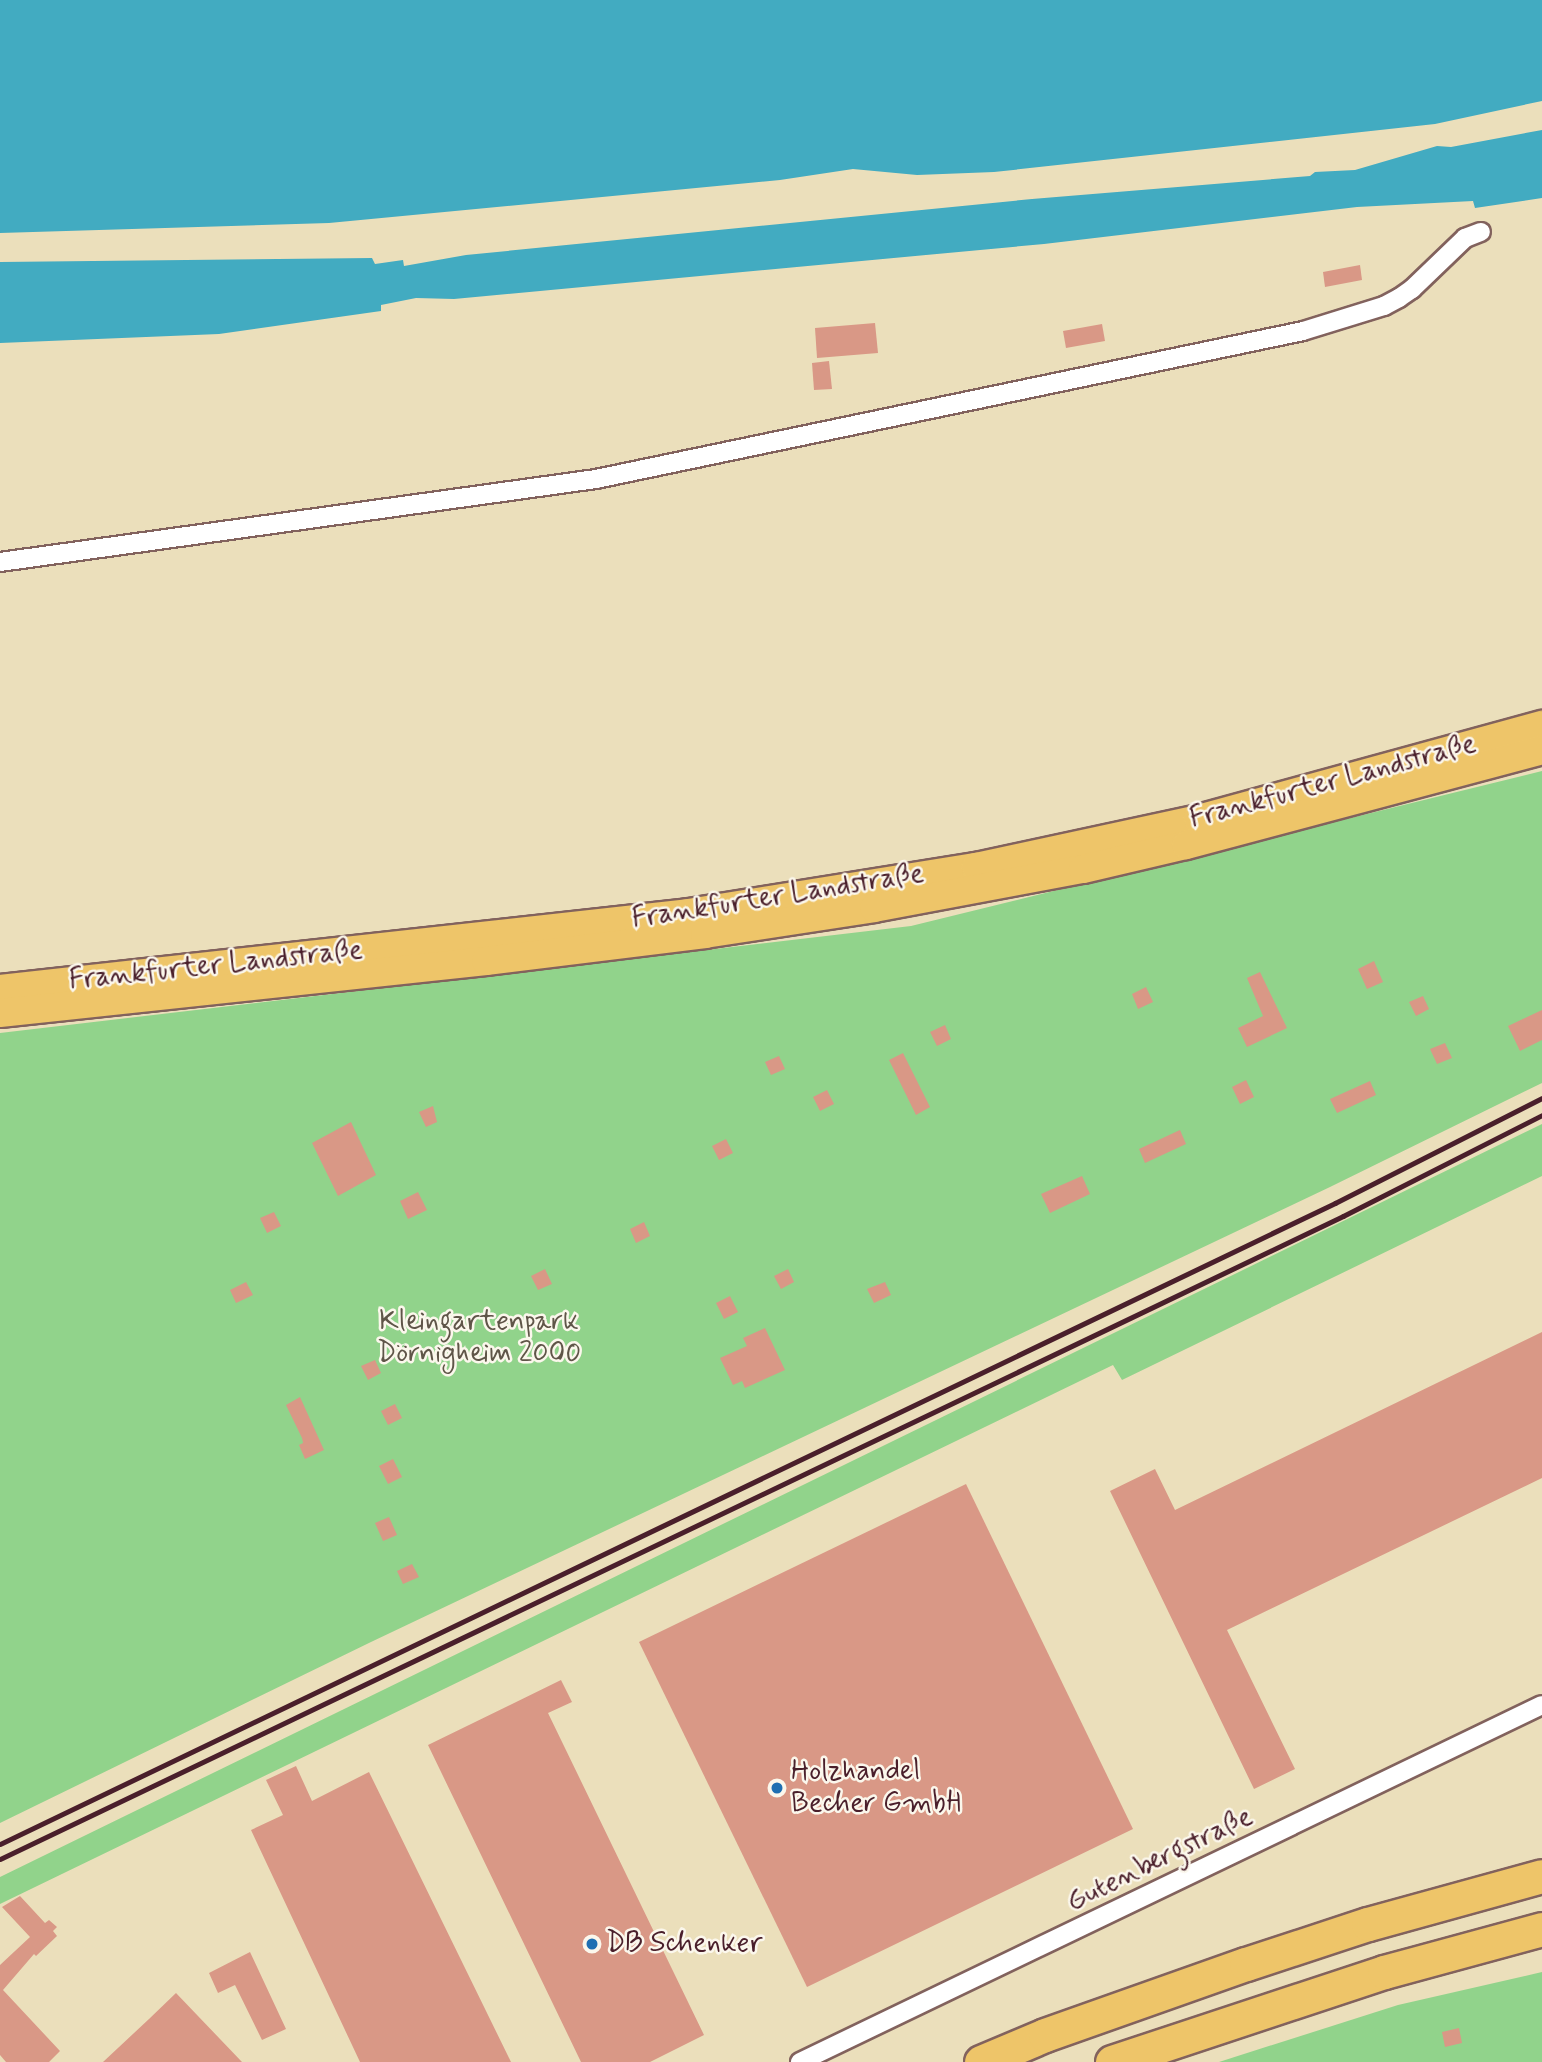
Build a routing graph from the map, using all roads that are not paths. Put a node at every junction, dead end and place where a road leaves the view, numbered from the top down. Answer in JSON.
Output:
{"nodes":[{"id":1,"x":1481,"y":232,"type":"dead end"},
{"id":2,"x":0,"y":562,"type":"edge"},
{"id":3,"x":1542,"y":726,"type":"edge"},
{"id":4,"x":1542,"y":750,"type":"edge"},
{"id":5,"x":0,"y":989,"type":"edge"},
{"id":6,"x":0,"y":1013,"type":"edge"},
{"id":7,"x":1542,"y":1705,"type":"edge"},
{"id":8,"x":1542,"y":1876,"type":"edge"},
{"id":9,"x":1542,"y":1928,"type":"edge"},
{"id":10,"x":800,"y":2062,"type":"edge"},
{"id":11,"x":981,"y":2062,"type":"edge"},
{"id":12,"x":1112,"y":2062,"type":"edge"}],
"edges":[{"from":1,"to":2,"type":"street"},
{"from":3,"to":5,"type":"main road","name":"Frankfurter Landstraße"},
{"from":4,"to":6,"type":"main road","name":"Frankfurter Landstraße"},
{"from":7,"to":10,"type":"street","name":"Gutenbergstraße"},
{"from":8,"to":11,"type":"highway"},
{"from":9,"to":12,"type":"highway"}]}
